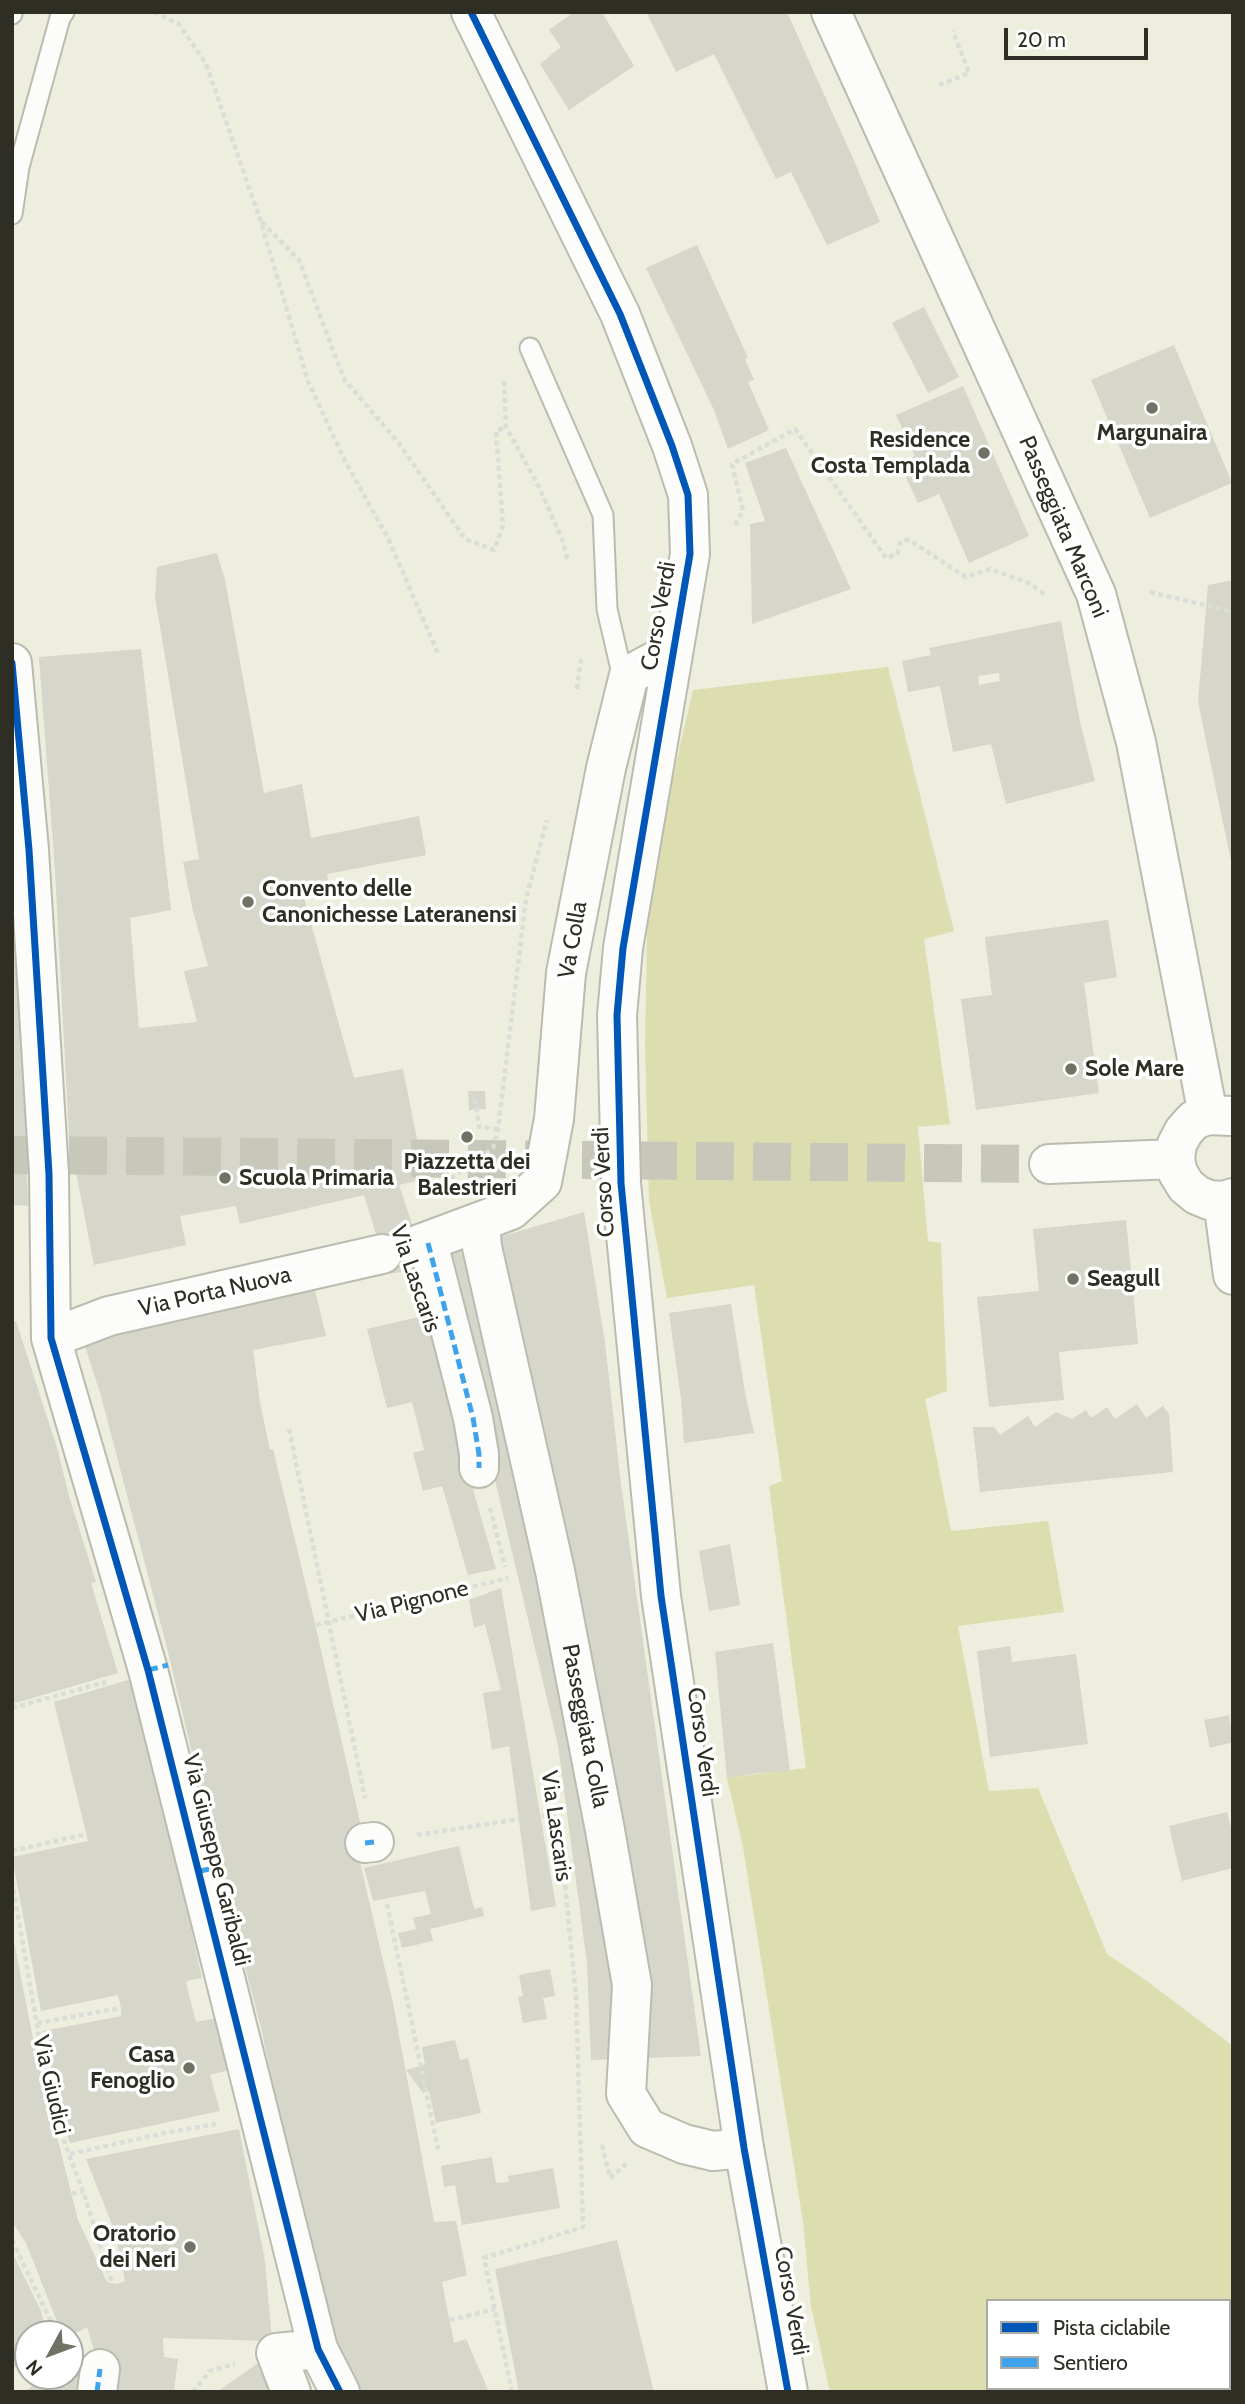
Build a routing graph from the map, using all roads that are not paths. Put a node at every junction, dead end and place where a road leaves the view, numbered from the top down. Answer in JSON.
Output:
{"nodes":[{"id":1,"x":64,"y":12,"type":"edge"},
{"id":2,"x":471,"y":12,"type":"edge"},
{"id":3,"x":831,"y":12,"type":"edge"},
{"id":4,"x":12,"y":214,"type":"edge"},
{"id":5,"x":530,"y":348,"type":"dead end"},
{"id":6,"x":672,"y":652,"type":"junction"},
{"id":7,"x":12,"y":663,"type":"edge"},
{"id":8,"x":629,"y":675,"type":"junction"},
{"id":9,"x":1220,"y":1116,"type":"edge"},
{"id":10,"x":1175,"y":1159,"type":"junction"},
{"id":11,"x":1049,"y":1164,"type":"tunnel mouth"},
{"id":12,"x":1228,"y":1200,"type":"edge"},
{"id":13,"x":480,"y":1223,"type":"junction"},
{"id":14,"x":409,"y":1247,"type":"junction"},
{"id":15,"x":1233,"y":1275,"type":"edge"},
{"id":16,"x":51,"y":1338,"type":"junction"},
{"id":17,"x":479,"y":1468,"type":"road end"},
{"id":18,"x":744,"y":2148,"type":"junction"},
{"id":19,"x":318,"y":2349,"type":"junction"},
{"id":20,"x":291,"y":2392,"type":"edge"},
{"id":21,"x":340,"y":2392,"type":"edge"},
{"id":22,"x":788,"y":2392,"type":"edge"}],
"edges":[{"from":1,"to":4,"type":"lane"},
{"from":2,"to":6,"type":"street","name":"Corso Verdi"},
{"from":3,"to":9,"type":"street","name":"Passeggiata Marconi"},
{"from":5,"to":8,"type":"lane"},
{"from":6,"to":8,"type":"street"},
{"from":6,"to":18,"type":"street","name":"Corso Verdi"},
{"from":7,"to":16,"type":"street","name":"Via Giuseppe Garibaldi"},
{"from":8,"to":13,"type":"street","name":"Va Colla"},
{"from":9,"to":10,"type":"street"},
{"from":10,"to":11,"type":"street"},
{"from":10,"to":12,"type":"street"},
{"from":12,"to":15,"type":"street"},
{"from":13,"to":14,"type":"street","name":"Via Porta Nuova"},
{"from":13,"to":18,"type":"street","name":"Passeggiata Colla"},
{"from":14,"to":16,"type":"street","name":"Via Porta Nuova"},
{"from":14,"to":17,"type":"street"},
{"from":16,"to":19,"type":"street","name":"Via Giuseppe Garibaldi"},
{"from":18,"to":22,"type":"street","name":"Corso Verdi"},
{"from":19,"to":20,"type":"street"},
{"from":19,"to":21,"type":"street","name":"Via Giuseppe Garibaldi"}]}
